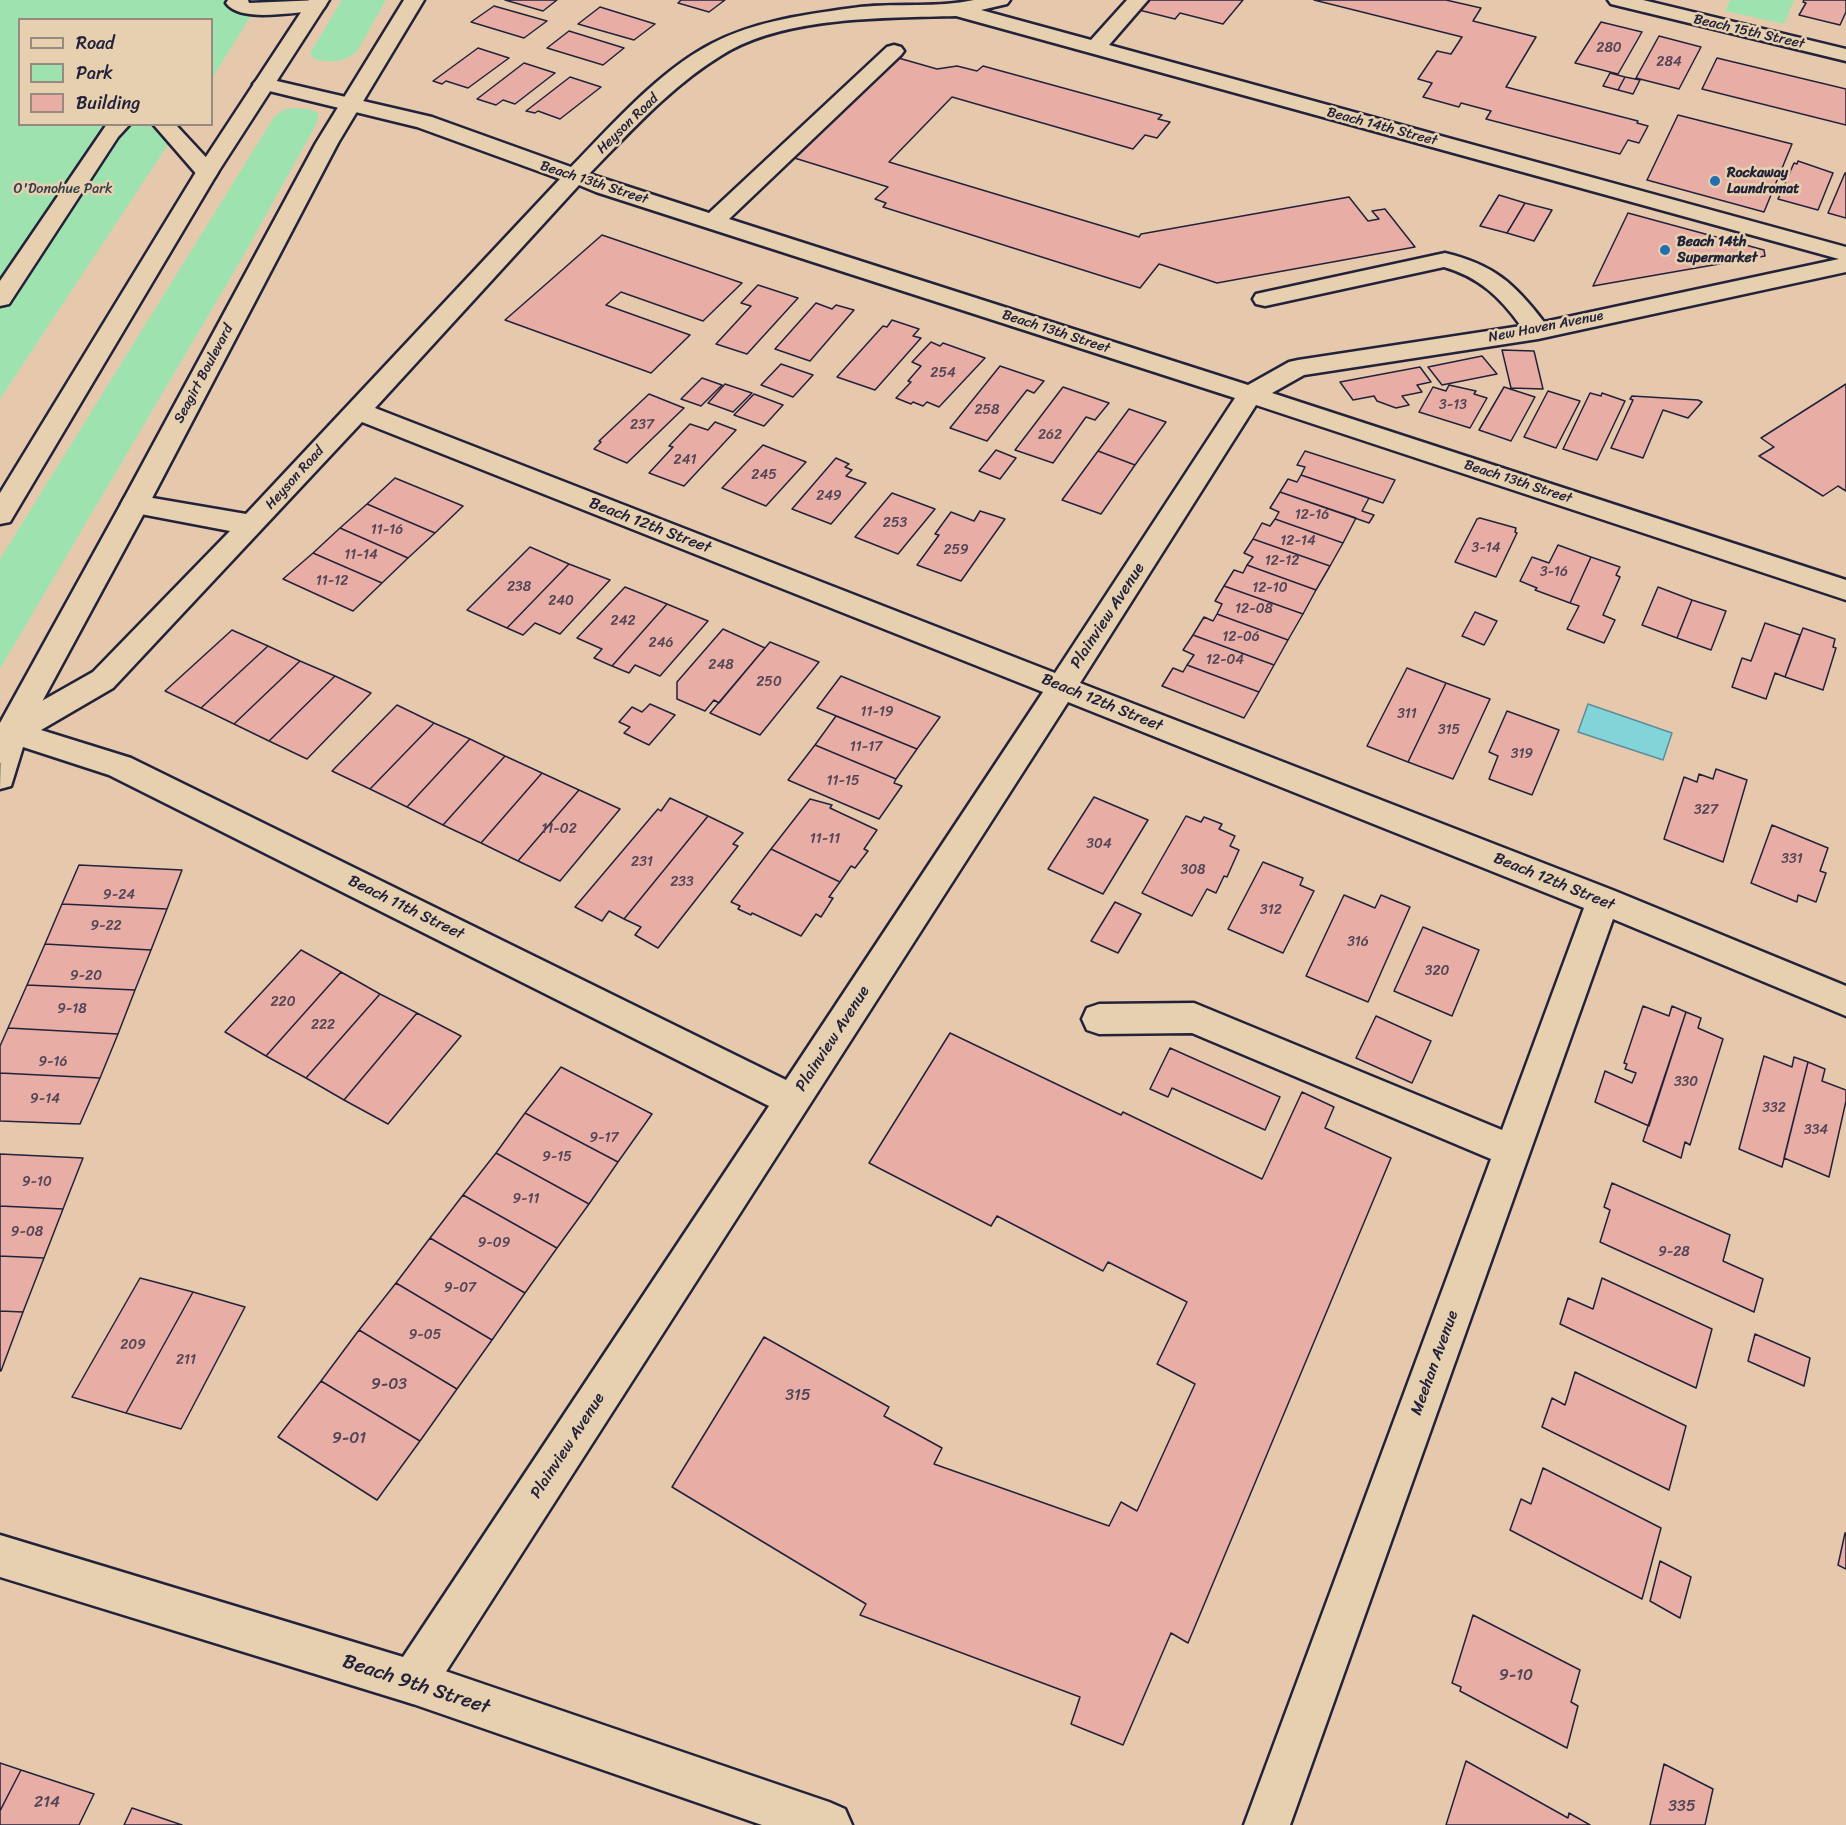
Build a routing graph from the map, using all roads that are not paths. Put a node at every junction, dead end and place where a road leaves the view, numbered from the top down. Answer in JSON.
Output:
{"nodes":[{"id":1,"x":238,"y":0,"type":"edge"},
{"id":2,"x":414,"y":0,"type":"edge"},
{"id":3,"x":919,"y":0,"type":"edge"},
{"id":4,"x":1000,"y":0,"type":"edge"},
{"id":5,"x":1138,"y":0,"type":"edge"},
{"id":6,"x":1618,"y":0,"type":"edge"},
{"id":7,"x":318,"y":2,"type":"edge"},
{"id":8,"x":956,"y":10,"type":"junction"},
{"id":9,"x":1095,"y":49,"type":"junction"},
{"id":10,"x":894,"y":51,"type":"dead end"},
{"id":11,"x":1846,"y":55,"type":"edge"},
{"id":12,"x":264,"y":84,"type":"junction"},
{"id":13,"x":349,"y":103,"type":"junction"},
{"id":14,"x":118,"y":126,"type":"edge"},
{"id":15,"x":165,"y":126,"type":"edge"},
{"id":16,"x":207,"y":172,"type":"junction"},
{"id":17,"x":574,"y":177,"type":"junction"},
{"id":18,"x":713,"y":222,"type":"junction"},
{"id":19,"x":1846,"y":254,"type":"edge"},
{"id":20,"x":1846,"y":265,"type":"edge"},
{"id":21,"x":0,"y":299,"type":"edge"},
{"id":22,"x":1265,"y":299,"type":"dead end"},
{"id":23,"x":1538,"y":330,"type":"junction"},
{"id":24,"x":1250,"y":394,"type":"junction"},
{"id":25,"x":357,"y":410,"type":"junction"},
{"id":26,"x":135,"y":504,"type":"junction"},
{"id":27,"x":0,"y":515,"type":"edge"},
{"id":28,"x":252,"y":525,"type":"junction"},
{"id":29,"x":1846,"y":590,"type":"edge"},
{"id":30,"x":1062,"y":688,"type":"junction"},
{"id":31,"x":6,"y":742,"type":"edge"},
{"id":32,"x":0,"y":777,"type":"edge"},
{"id":33,"x":1603,"y":901,"type":"junction"},
{"id":34,"x":1846,"y":1001,"type":"edge"},
{"id":35,"x":1099,"y":1019,"type":"dead end"},
{"id":36,"x":793,"y":1101,"type":"junction"},
{"id":37,"x":1512,"y":1152,"type":"junction"},
{"id":38,"x":0,"y":1556,"type":"edge"},
{"id":39,"x":413,"y":1682,"type":"junction"},
{"id":40,"x":829,"y":1825,"type":"edge"},
{"id":41,"x":1267,"y":1825,"type":"edge"}],
"edges":[{"from":1,"to":7,"type":"street"},
{"from":2,"to":13,"type":"street","name":"Seagirt Boulevard"},
{"from":3,"to":8,"type":"street","name":"Beach 14th Street"},
{"from":4,"to":8,"type":"street","name":"Heyson Road"},
{"from":5,"to":9,"type":"street"},
{"from":6,"to":11,"type":"street","name":"Beach 15th Street"},
{"from":7,"to":12,"type":"street"},
{"from":8,"to":9,"type":"street","name":"Beach 14th Street"},
{"from":8,"to":17,"type":"street","name":"Heyson Road"},
{"from":9,"to":19,"type":"street","name":"Beach 14th Street"},
{"from":10,"to":18,"type":"street"},
{"from":12,"to":13,"type":"street","name":"Beach 13th Street"},
{"from":12,"to":16,"type":"street"},
{"from":13,"to":17,"type":"street","name":"Beach 13th Street"},
{"from":13,"to":26,"type":"street","name":"Seagirt Boulevard"},
{"from":14,"to":21,"type":"street"},
{"from":15,"to":16,"type":"street"},
{"from":16,"to":27,"type":"street"},
{"from":17,"to":18,"type":"street","name":"Beach 13th Street"},
{"from":17,"to":25,"type":"street","name":"Heyson Road"},
{"from":18,"to":24,"type":"street","name":"Beach 13th Street"},
{"from":20,"to":23,"type":"street","name":"New Haven Avenue"},
{"from":22,"to":23,"type":"street"},
{"from":23,"to":24,"type":"street","name":"New Haven Avenue"},
{"from":24,"to":29,"type":"street","name":"Beach 13th Street"},
{"from":24,"to":30,"type":"street","name":"Plainview Avenue"},
{"from":25,"to":28,"type":"street","name":"Heyson Road"},
{"from":25,"to":30,"type":"street","name":"Beach 12th Street"},
{"from":26,"to":28,"type":"street","name":"Heyson Road"},
{"from":26,"to":31,"type":"street","name":"Seagirt Boulevard"},
{"from":28,"to":31,"type":"street","name":"Heyson Road"},
{"from":30,"to":33,"type":"street","name":"Beach 12th Street"},
{"from":30,"to":36,"type":"street","name":"Plainview Avenue"},
{"from":31,"to":32,"type":"street","name":"Seagirt Boulevard"},
{"from":31,"to":36,"type":"street","name":"Beach 11th Street"},
{"from":33,"to":34,"type":"street","name":"Beach 12th Street"},
{"from":33,"to":37,"type":"street","name":"Meehan Avenue"},
{"from":35,"to":37,"type":"street"},
{"from":36,"to":39,"type":"street","name":"Plainview Avenue"},
{"from":37,"to":41,"type":"street","name":"Meehan Avenue"},
{"from":38,"to":39,"type":"street","name":"Beach 9th Street"},
{"from":39,"to":40,"type":"street","name":"Beach 9th Street"}]}
